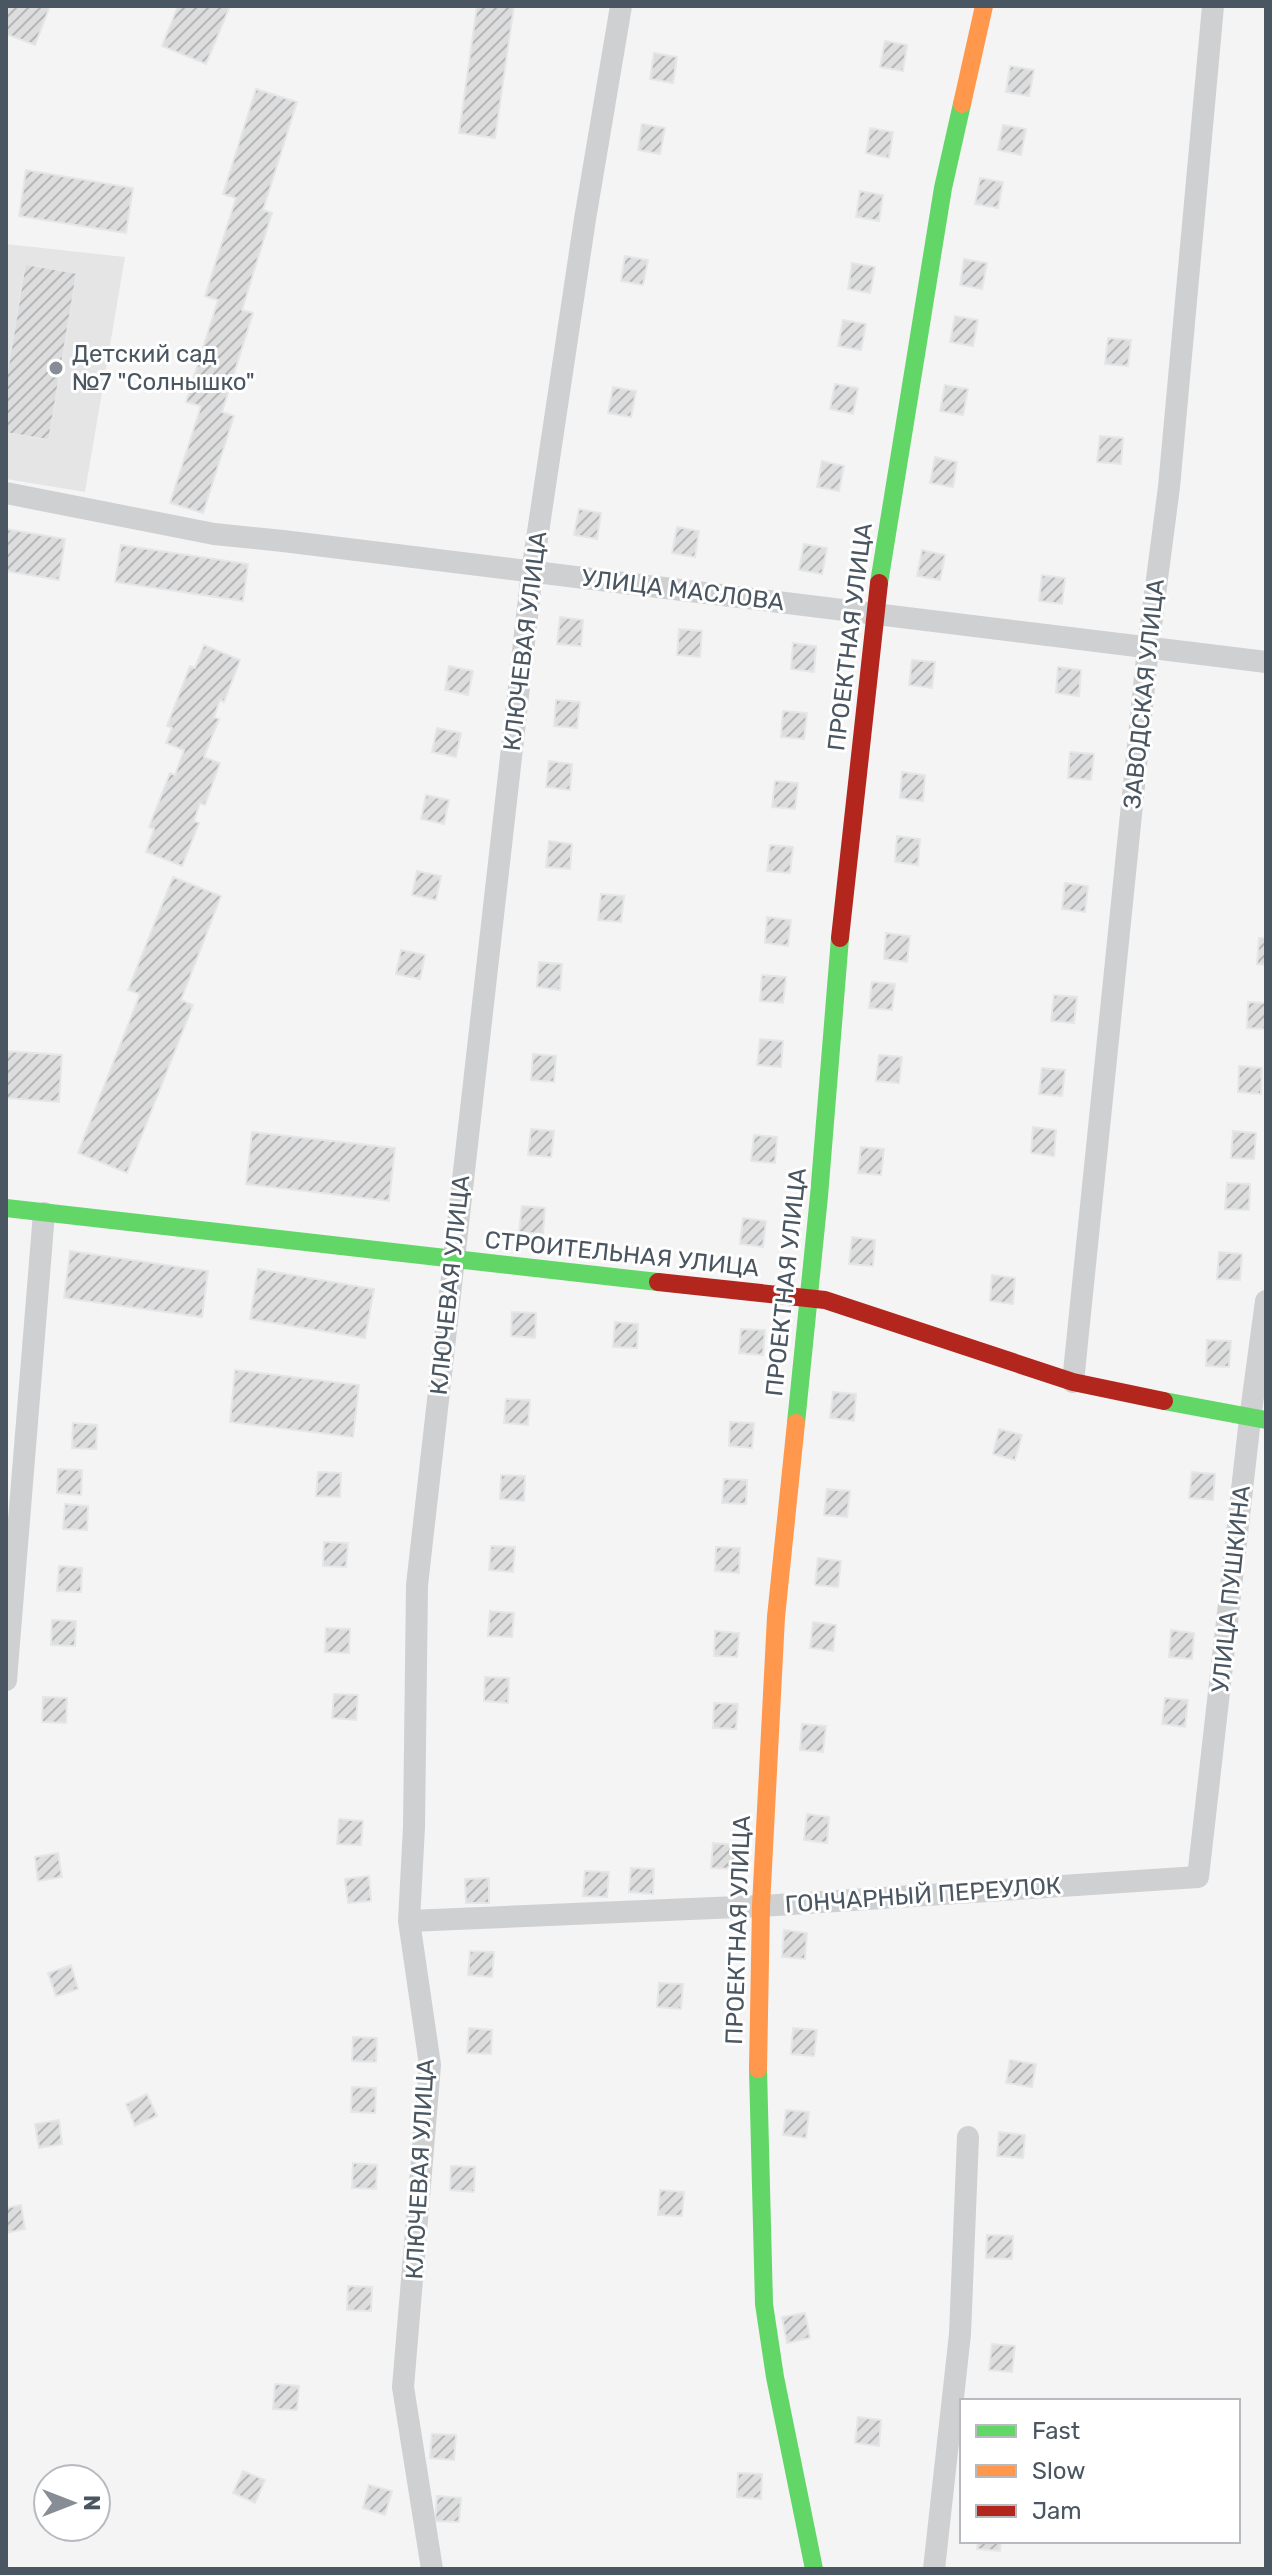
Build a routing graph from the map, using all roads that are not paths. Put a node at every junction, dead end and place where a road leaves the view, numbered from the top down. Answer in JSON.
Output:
{"nodes":[{"id":1,"x":621,"y":6,"type":"edge"},
{"id":2,"x":984,"y":6,"type":"edge"},
{"id":3,"x":1213,"y":6,"type":"edge"},
{"id":4,"x":6,"y":493,"type":"edge"},
{"id":5,"x":532,"y":572,"type":"junction"},
{"id":6,"x":874,"y":613,"type":"junction"},
{"id":7,"x":1148,"y":648,"type":"junction"},
{"id":8,"x":1266,"y":662,"type":"edge"},
{"id":9,"x":6,"y":1208,"type":"edge"},
{"id":10,"x":44,"y":1213,"type":"junction"},
{"id":11,"x":453,"y":1260,"type":"junction"},
{"id":12,"x":808,"y":1298,"type":"junction"},
{"id":13,"x":1266,"y":1301,"type":"edge"},
{"id":14,"x":1073,"y":1382,"type":"junction"},
{"id":15,"x":1258,"y":1420,"type":"edge"},
{"id":16,"x":6,"y":1680,"type":"edge"},
{"id":17,"x":1198,"y":1877,"type":"joint"},
{"id":18,"x":761,"y":1906,"type":"junction"},
{"id":19,"x":409,"y":1921,"type":"junction"},
{"id":20,"x":968,"y":2137,"type":"dead end"},
{"id":21,"x":432,"y":2569,"type":"edge"},
{"id":22,"x":814,"y":2569,"type":"edge"},
{"id":23,"x":934,"y":2569,"type":"edge"}],
"edges":[{"from":1,"to":5,"type":"street","name":"КЛЮЧЕВАЯ УЛИЦА"},
{"from":2,"to":6,"type":"street","name":"ПРОЕКТНАЯ УЛИЦА"},
{"from":3,"to":7,"type":"street","name":"ЗАВОДСКАЯ УЛИЦА"},
{"from":4,"to":5,"type":"street","name":"УЛИЦА МАСЛОВА"},
{"from":5,"to":6,"type":"street","name":"УЛИЦА МАСЛОВА"},
{"from":5,"to":11,"type":"street","name":"КЛЮЧЕВАЯ УЛИЦА"},
{"from":6,"to":7,"type":"street","name":"УЛИЦА МАСЛОВА"},
{"from":6,"to":12,"type":"street","name":"ПРОЕКТНАЯ УЛИЦА"},
{"from":7,"to":8,"type":"street","name":"УЛИЦА МАСЛОВА"},
{"from":7,"to":14,"type":"street","name":"ЗАВОДСКАЯ УЛИЦА"},
{"from":9,"to":10,"type":"street","name":"СТРОИТЕЛЬНАЯ УЛИЦА"},
{"from":10,"to":11,"type":"street","name":"СТРОИТЕЛЬНАЯ УЛИЦА"},
{"from":10,"to":16,"type":"street"},
{"from":11,"to":12,"type":"street","name":"СТРОИТЕЛЬНАЯ УЛИЦА"},
{"from":11,"to":19,"type":"street","name":"КЛЮЧЕВАЯ УЛИЦА"},
{"from":12,"to":14,"type":"street","name":"СТРОИТЕЛЬНАЯ УЛИЦА"},
{"from":12,"to":18,"type":"street","name":"ПРОЕКТНАЯ УЛИЦА"},
{"from":13,"to":15,"type":"street","name":"УЛИЦА ПУШКИНА"},
{"from":14,"to":15,"type":"street","name":"СТРОИТЕЛЬНАЯ УЛИЦА"},
{"from":15,"to":17,"type":"street","name":"УЛИЦА ПУШКИНА"},
{"from":17,"to":18,"type":"street","name":"ГОНЧАРНЫЙ ПЕРЕУЛОК"},
{"from":18,"to":19,"type":"street","name":"ГОНЧАРНЫЙ ПЕРЕУЛОК"},
{"from":18,"to":22,"type":"street","name":"ПРОЕКТНАЯ УЛИЦА"},
{"from":19,"to":21,"type":"street","name":"КЛЮЧЕВАЯ УЛИЦА"},
{"from":20,"to":23,"type":"street"}]}
